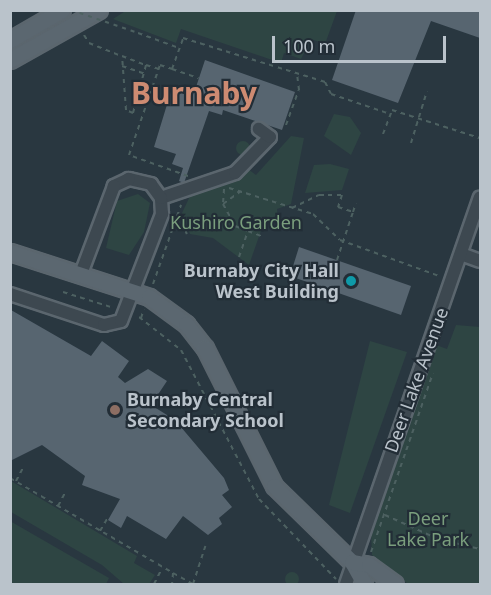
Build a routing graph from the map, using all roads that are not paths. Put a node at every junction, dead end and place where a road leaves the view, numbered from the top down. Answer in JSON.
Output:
{"nodes":[{"id":1,"x":62,"y":10,"type":"edge"},
{"id":2,"x":95,"y":12,"type":"edge"},
{"id":3,"x":10,"y":40,"type":"edge"},
{"id":4,"x":10,"y":60,"type":"edge"},
{"id":5,"x":258,"y":129,"type":"dead end"},
{"id":6,"x":161,"y":198,"type":"junction"},
{"id":7,"x":480,"y":198,"type":"edge"},
{"id":8,"x":10,"y":252,"type":"edge"},
{"id":9,"x":461,"y":254,"type":"junction"},
{"id":10,"x":480,"y":261,"type":"edge"},
{"id":11,"x":81,"y":274,"type":"junction"},
{"id":12,"x":135,"y":291,"type":"junction"},
{"id":13,"x":10,"y":294,"type":"edge"},
{"id":14,"x":352,"y":562,"type":"junction"},
{"id":15,"x":342,"y":582,"type":"edge"},
{"id":16,"x":364,"y":585,"type":"edge"},
{"id":17,"x":395,"y":585,"type":"edge"}],
"edges":[{"from":1,"to":3,"type":"main road"},
{"from":2,"to":4,"type":"main road"},
{"from":5,"to":6,"type":"street"},
{"from":6,"to":11,"type":"street"},
{"from":6,"to":12,"type":"street"},
{"from":7,"to":9,"type":"street","name":"Deer Lake Avenue"},
{"from":8,"to":11,"type":"main road"},
{"from":9,"to":10,"type":"street"},
{"from":9,"to":14,"type":"street","name":"Deer Lake Avenue"},
{"from":11,"to":12,"type":"main road"},
{"from":12,"to":13,"type":"street"},
{"from":12,"to":14,"type":"main road"},
{"from":14,"to":15,"type":"street","name":"Deer Lake Avenue"},
{"from":14,"to":16,"type":"main road"},
{"from":14,"to":17,"type":"main road"}]}
